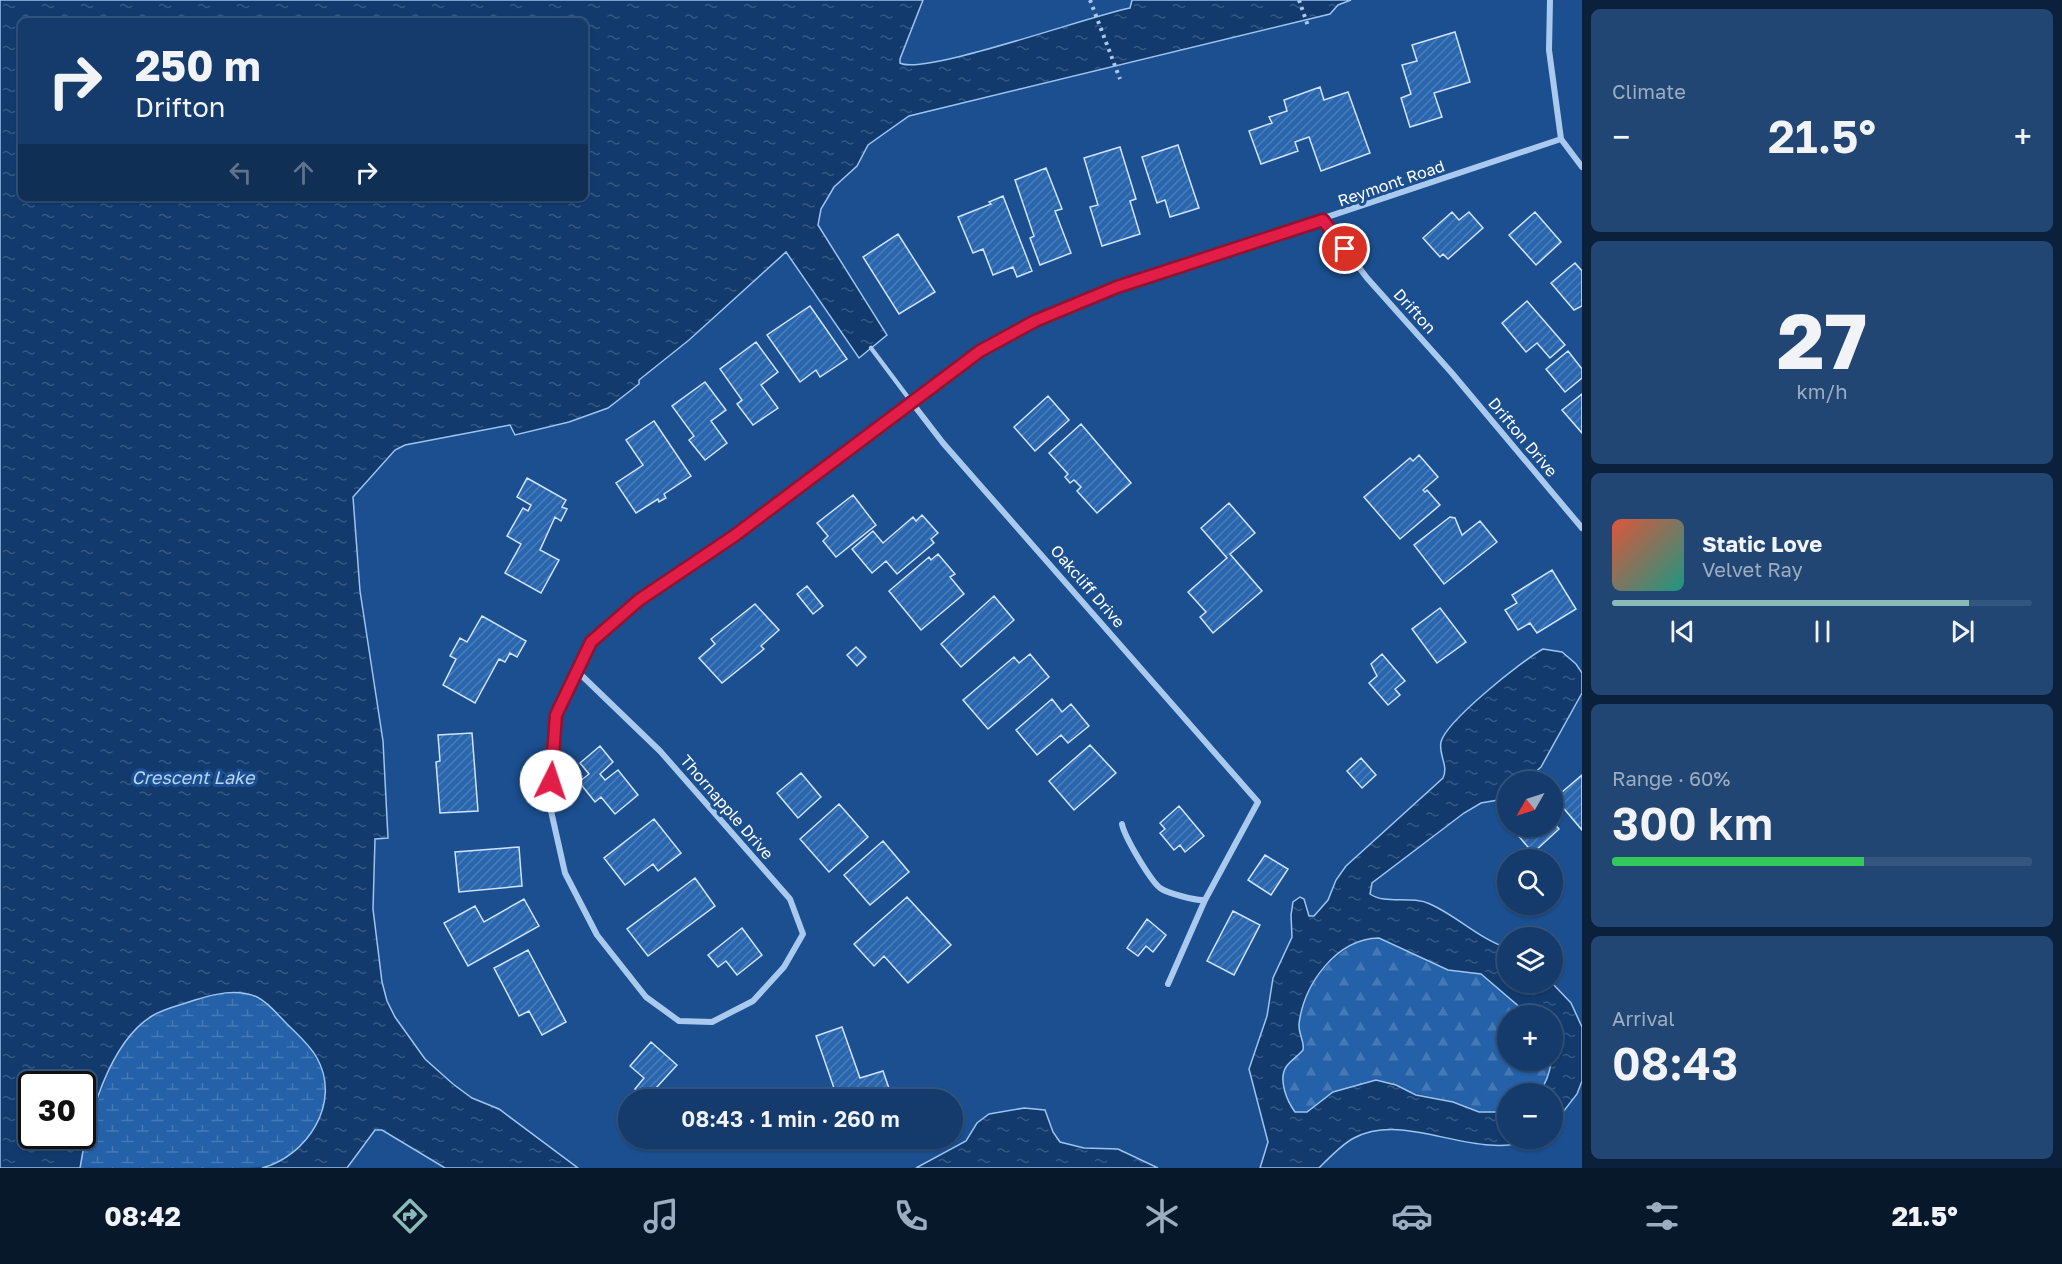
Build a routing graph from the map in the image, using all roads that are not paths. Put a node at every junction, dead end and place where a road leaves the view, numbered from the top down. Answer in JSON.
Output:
{"nodes":[{"id":1,"x":1550,"y":0,"type":"edge"},
{"id":2,"x":1561,"y":139,"type":"junction"},
{"id":3,"x":1582,"y":167,"type":"edge"},
{"id":4,"x":1323,"y":220,"type":"junction"},
{"id":5,"x":871,"y":348,"type":"dead end"},
{"id":6,"x":1443,"y":363,"type":"joint"},
{"id":7,"x":913,"y":404,"type":"junction"},
{"id":8,"x":1582,"y":528,"type":"edge"},
{"id":9,"x":578,"y":671,"type":"junction"},
{"id":10,"x":1122,"y":824,"type":"dead end"},
{"id":11,"x":1205,"y":900,"type":"junction"},
{"id":12,"x":774,"y":978,"type":"joint"},
{"id":13,"x":1168,"y":984,"type":"dead end"}],
"edges":[{"from":1,"to":2,"type":"street"},
{"from":2,"to":3,"type":"street"},
{"from":2,"to":4,"type":"street","name":"Reymont Road"},
{"from":4,"to":6,"type":"street","name":"Drifton"},
{"from":4,"to":7,"type":"street","name":"Reymont Road"},
{"from":5,"to":7,"type":"lane"},
{"from":6,"to":8,"type":"street","name":"Drifton Drive"},
{"from":7,"to":9,"type":"street","name":"Reymont Road"},
{"from":7,"to":11,"type":"street","name":"Oakcliff Drive"},
{"from":9,"to":12,"type":"street","name":"Thornapple Drive"},
{"from":9,"to":12,"type":"street","name":"Reymont Road"},
{"from":10,"to":11,"type":"street"},
{"from":11,"to":13,"type":"street"}]}
